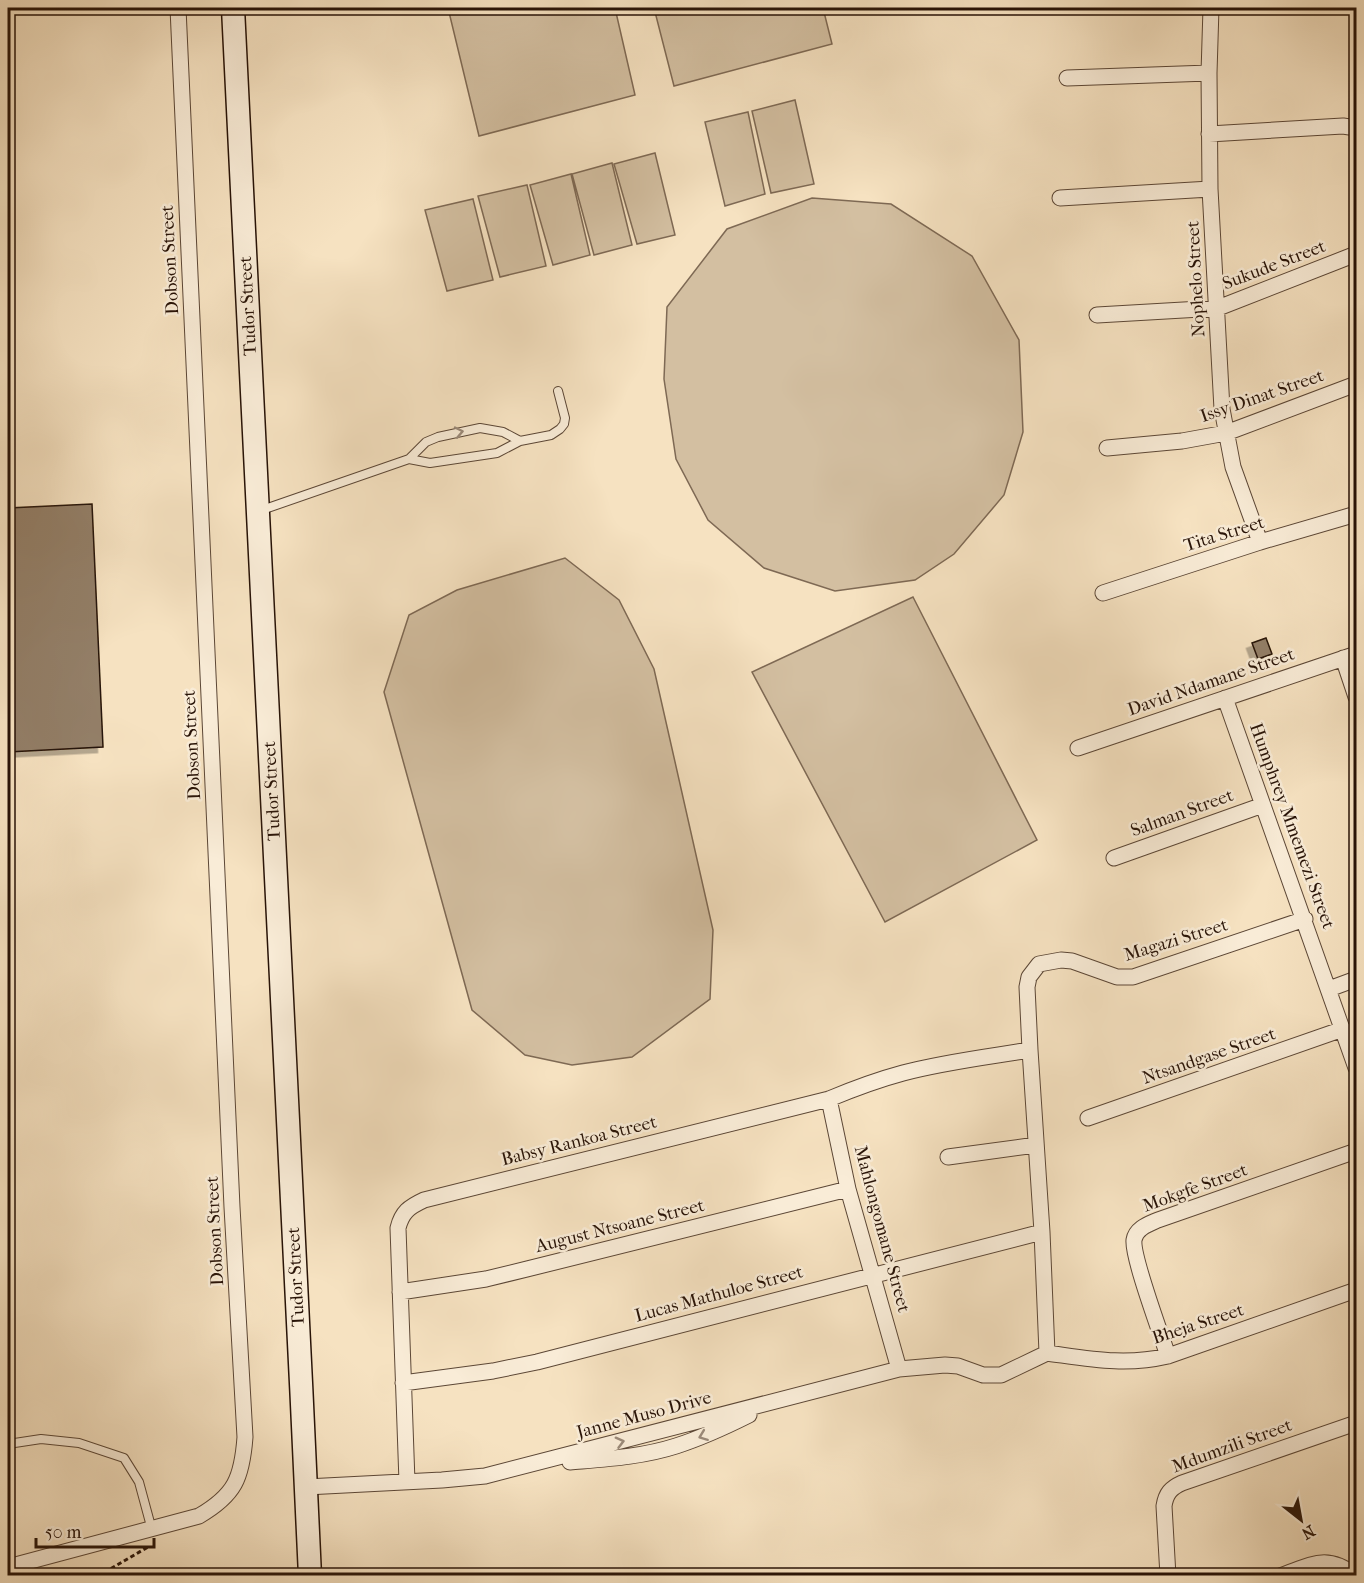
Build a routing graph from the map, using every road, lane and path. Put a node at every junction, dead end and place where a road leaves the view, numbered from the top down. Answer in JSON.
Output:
{"nodes":[{"id":1,"x":178,"y":8,"type":"edge"},
{"id":2,"x":233,"y":8,"type":"edge"},
{"id":3,"x":1211,"y":8,"type":"edge"},
{"id":4,"x":1209,"y":73,"type":"junction"},
{"id":5,"x":1067,"y":78,"type":"dead end"},
{"id":6,"x":1356,"y":128,"type":"edge"},
{"id":7,"x":1209,"y":134,"type":"junction"},
{"id":8,"x":1210,"y":189,"type":"junction"},
{"id":9,"x":1060,"y":198,"type":"dead end"},
{"id":10,"x":1356,"y":254,"type":"edge"},
{"id":11,"x":1218,"y":308,"type":"junction"},
{"id":12,"x":1097,"y":315,"type":"dead end"},
{"id":13,"x":1356,"y":384,"type":"edge"},
{"id":14,"x":558,"y":390,"type":"dead end"},
{"id":15,"x":1226,"y":433,"type":"junction"},
{"id":16,"x":520,"y":441,"type":"junction"},
{"id":17,"x":1107,"y":448,"type":"dead end"},
{"id":18,"x":409,"y":459,"type":"junction"},
{"id":19,"x":258,"y":511,"type":"junction"},
{"id":20,"x":1356,"y":514,"type":"edge"},
{"id":21,"x":1260,"y":542,"type":"junction"},
{"id":22,"x":1103,"y":593,"type":"dead end"},
{"id":23,"x":1350,"y":656,"type":"edge"},
{"id":24,"x":1356,"y":697,"type":"edge"},
{"id":25,"x":1225,"y":698,"type":"junction"},
{"id":26,"x":1078,"y":748,"type":"dead end"},
{"id":27,"x":1263,"y":805,"type":"junction"},
{"id":28,"x":1114,"y":858,"type":"dead end"},
{"id":29,"x":1305,"y":919,"type":"junction"},
{"id":30,"x":1356,"y":979,"type":"edge"},
{"id":31,"x":1329,"y":989,"type":"junction"},
{"id":32,"x":1343,"y":1029,"type":"junction"},
{"id":33,"x":1030,"y":1050,"type":"junction"},
{"id":34,"x":1356,"y":1068,"type":"edge"},
{"id":35,"x":829,"y":1099,"type":"junction"},
{"id":36,"x":1088,"y":1118,"type":"dead end"},
{"id":37,"x":1036,"y":1145,"type":"junction"},
{"id":38,"x":1356,"y":1151,"type":"edge"},
{"id":39,"x":948,"y":1157,"type":"dead end"},
{"id":40,"x":848,"y":1189,"type":"junction"},
{"id":41,"x":1042,"y":1232,"type":"junction"},
{"id":42,"x":874,"y":1274,"type":"junction"},
{"id":43,"x":1356,"y":1290,"type":"edge"},
{"id":44,"x":400,"y":1292,"type":"junction"},
{"id":45,"x":1047,"y":1353,"type":"junction"},
{"id":46,"x":1168,"y":1356,"type":"junction"},
{"id":47,"x":899,"y":1369,"type":"junction"},
{"id":48,"x":404,"y":1383,"type":"junction"},
{"id":49,"x":1356,"y":1423,"type":"edge"},
{"id":50,"x":8,"y":1444,"type":"edge"},
{"id":51,"x":407,"y":1482,"type":"junction"},
{"id":52,"x":306,"y":1487,"type":"junction"},
{"id":53,"x":152,"y":1530,"type":"junction"},
{"id":54,"x":8,"y":1567,"type":"edge"},
{"id":55,"x":310,"y":1575,"type":"edge"},
{"id":56,"x":1168,"y":1575,"type":"edge"},
{"id":57,"x":1280,"y":1575,"type":"edge"},
{"id":58,"x":1356,"y":1575,"type":"edge"}],
"edges":[{"from":1,"to":53,"type":"street","name":"Dobson Street"},
{"from":2,"to":19,"type":"street","name":"Tudor Street"},
{"from":3,"to":4,"type":"street","name":"Nophelo Street"},
{"from":4,"to":5,"type":"street"},
{"from":4,"to":7,"type":"street","name":"Nophelo Street"},
{"from":6,"to":7,"type":"street"},
{"from":7,"to":8,"type":"street","name":"Nophelo Street"},
{"from":8,"to":9,"type":"street"},
{"from":8,"to":11,"type":"street","name":"Nophelo Street"},
{"from":10,"to":11,"type":"street","name":"Sukude Street"},
{"from":11,"to":12,"type":"street","name":"Sukude Street"},
{"from":11,"to":15,"type":"street","name":"Nophelo Street"},
{"from":13,"to":15,"type":"street","name":"Issy Dinat Street"},
{"from":14,"to":16,"type":"lane"},
{"from":15,"to":17,"type":"street","name":"Issy Dinat Street"},
{"from":15,"to":21,"type":"street","name":"Nophelo Street"},
{"from":16,"to":18,"type":"lane"},
{"from":18,"to":16,"type":"lane","one_way":true},
{"from":18,"to":19,"type":"lane"},
{"from":19,"to":52,"type":"street","name":"Tudor Street"},
{"from":20,"to":21,"type":"street","name":"Tita Street"},
{"from":21,"to":22,"type":"street","name":"Tita Street"},
{"from":23,"to":24,"type":"street"},
{"from":23,"to":25,"type":"street","name":"David Ndamane Street"},
{"from":25,"to":26,"type":"street","name":"David Ndamane Street"},
{"from":25,"to":27,"type":"street","name":"Humphrey Mmemezi Street"},
{"from":27,"to":28,"type":"street","name":"Salman Street"},
{"from":27,"to":29,"type":"street","name":"Humphrey Mmemezi Street"},
{"from":29,"to":31,"type":"street","name":"Humphrey Mmemezi Street"},
{"from":29,"to":33,"type":"street","name":"Magazi Street"},
{"from":30,"to":31,"type":"street"},
{"from":31,"to":32,"type":"street","name":"Humphrey Mmemezi Street"},
{"from":32,"to":34,"type":"street","name":"Humphrey Mmemezi Street"},
{"from":32,"to":36,"type":"street","name":"Ntsandgase Street"},
{"from":33,"to":35,"type":"street","name":"Babsy Rankoa Street"},
{"from":33,"to":37,"type":"street"},
{"from":35,"to":40,"type":"street","name":"Mahlongomane Street"},
{"from":35,"to":44,"type":"street","name":"Babsy Rankoa Street"},
{"from":37,"to":39,"type":"street"},
{"from":37,"to":41,"type":"street"},
{"from":38,"to":46,"type":"street","name":"Mokgfe Street"},
{"from":40,"to":42,"type":"street","name":"Mahlongomane Street"},
{"from":40,"to":44,"type":"street","name":"August Ntsoane Street"},
{"from":41,"to":42,"type":"street","name":"Lucas Mathuloe Street"},
{"from":41,"to":45,"type":"street"},
{"from":42,"to":47,"type":"street","name":"Mahlongomane Street"},
{"from":42,"to":48,"type":"street","name":"Lucas Mathuloe Street"},
{"from":43,"to":46,"type":"street","name":"Bheja Street"},
{"from":44,"to":48,"type":"street","name":"Babsy Rankoa Street"},
{"from":45,"to":46,"type":"street","name":"Bheja Street"},
{"from":45,"to":47,"type":"street","name":"Janne Muso Drive"},
{"from":47,"to":51,"type":"street","name":"Janne Muso Drive"},
{"from":48,"to":51,"type":"street","name":"Babsy Rankoa Street"},
{"from":49,"to":56,"type":"street","name":"Mdumzili Street"},
{"from":50,"to":53,"type":"lane"},
{"from":51,"to":52,"type":"street","name":"Janne Muso Drive"},
{"from":52,"to":55,"type":"street","name":"Tudor Street"},
{"from":53,"to":54,"type":"street"},
{"from":57,"to":58,"type":"street"}]}
